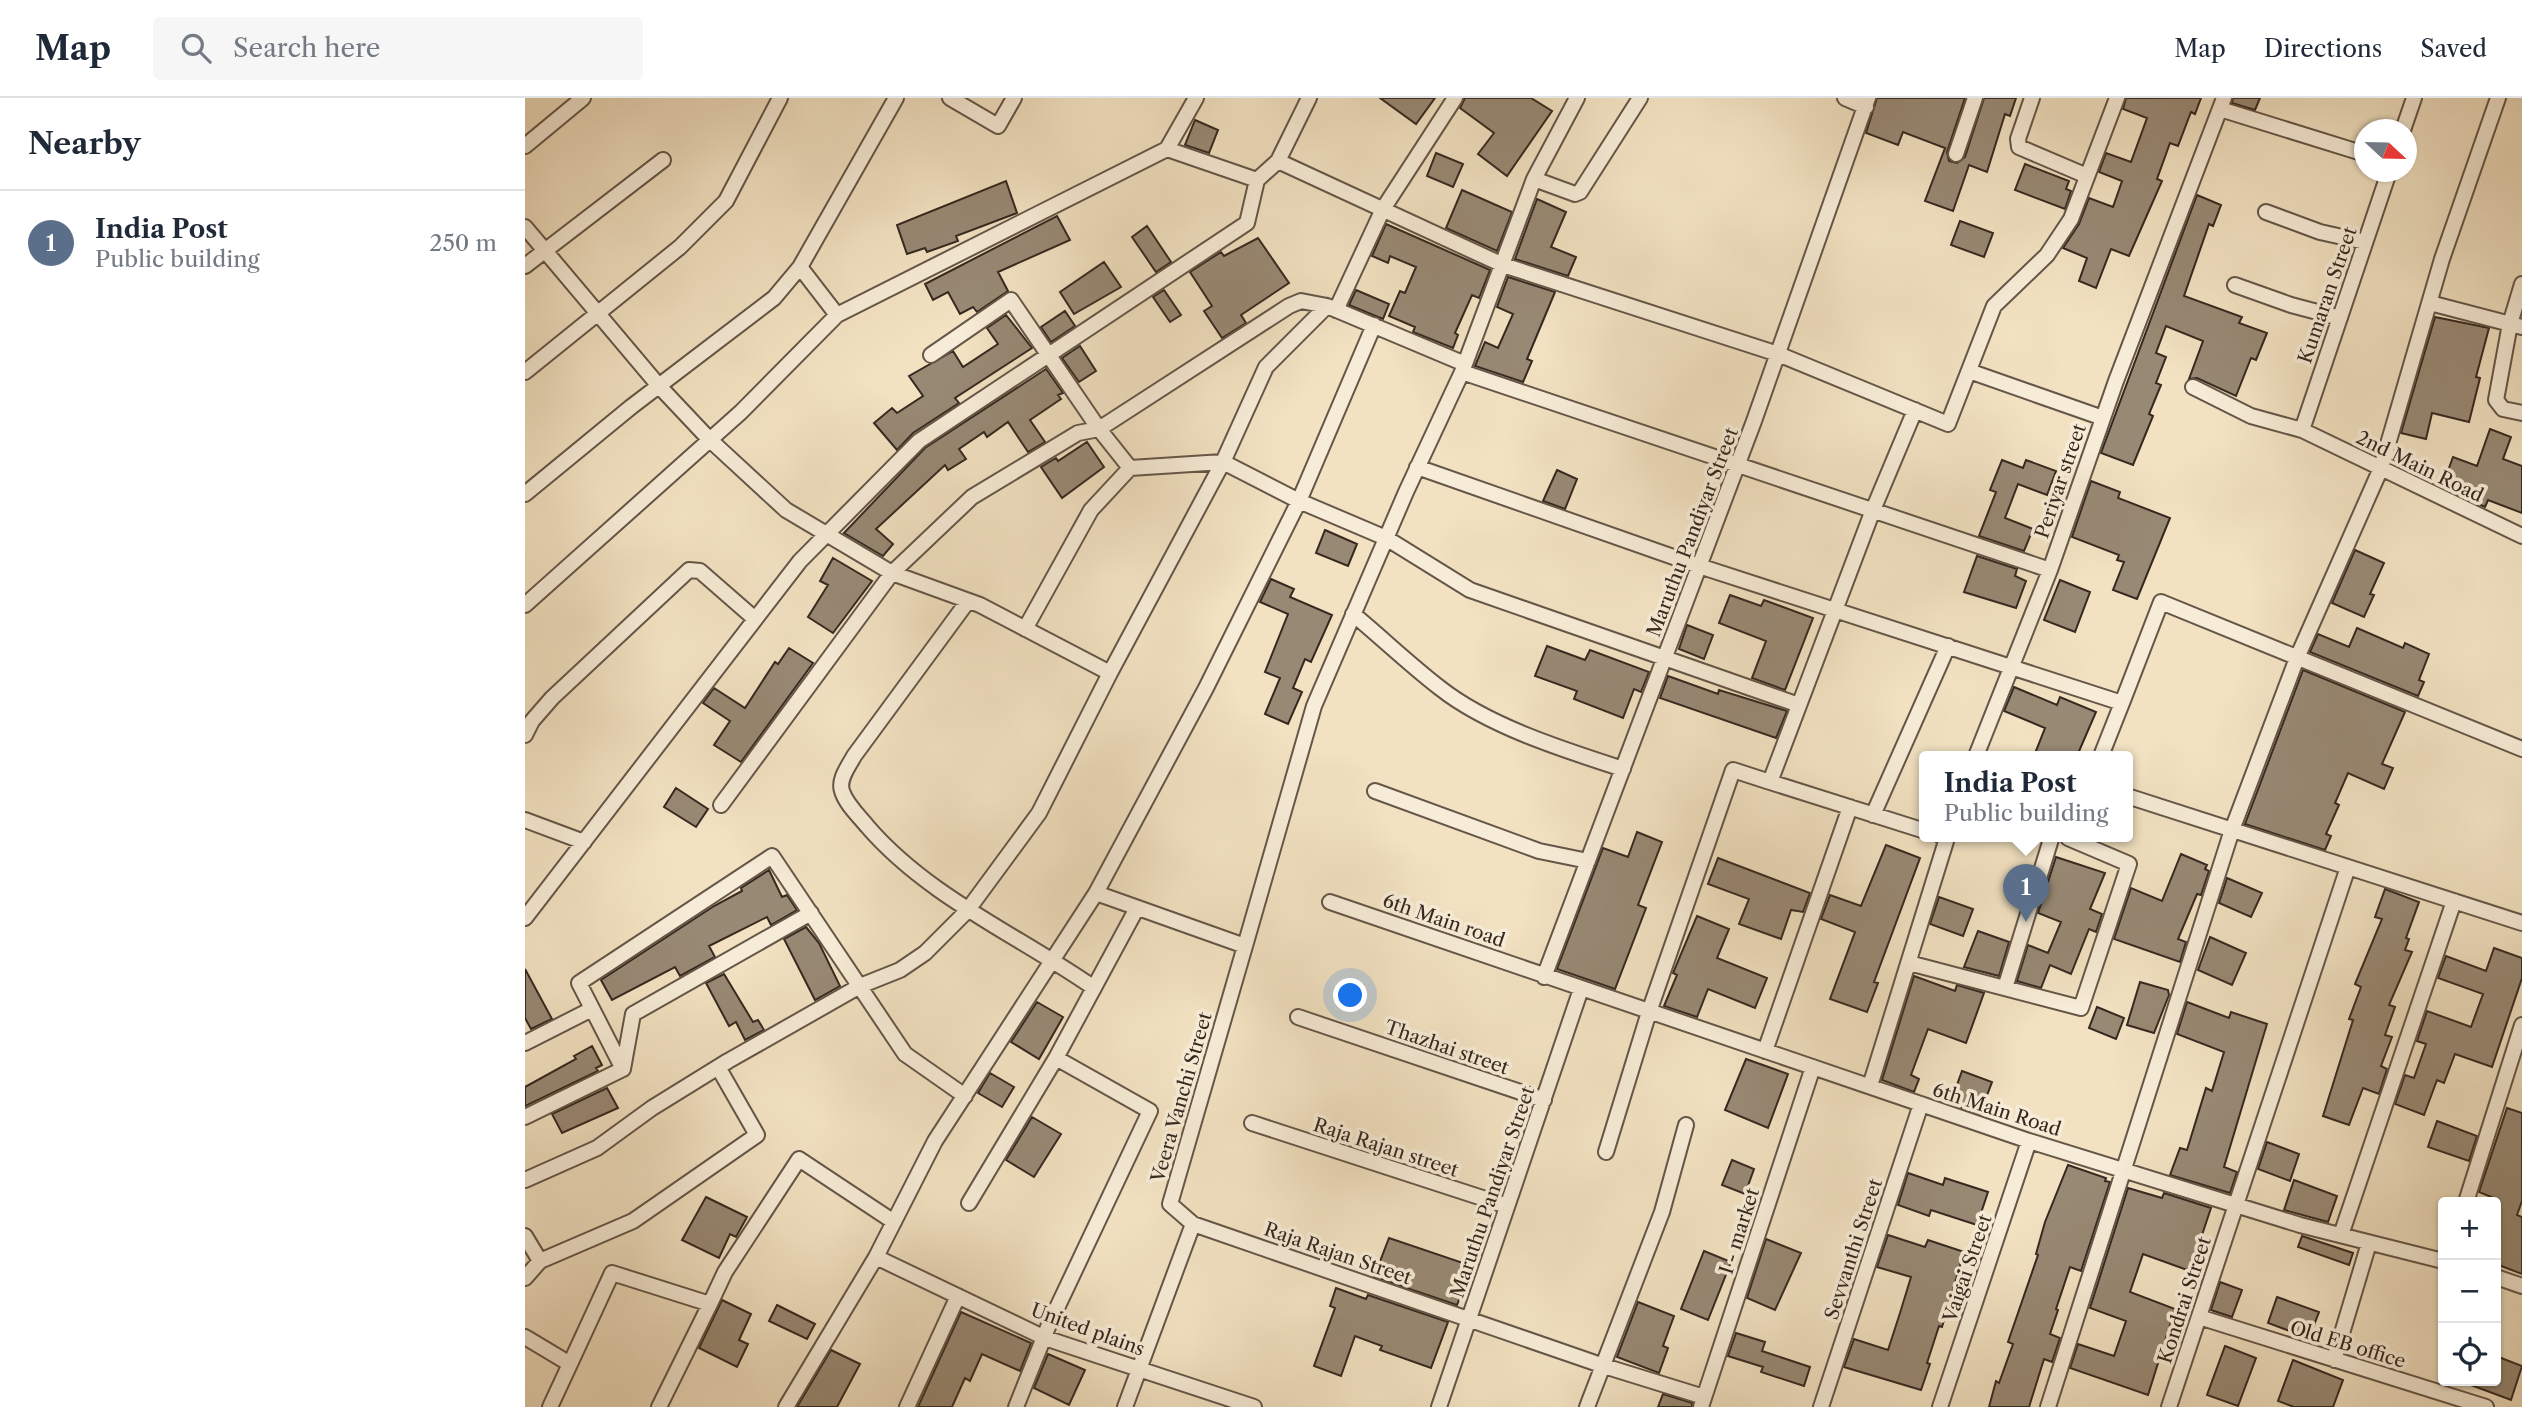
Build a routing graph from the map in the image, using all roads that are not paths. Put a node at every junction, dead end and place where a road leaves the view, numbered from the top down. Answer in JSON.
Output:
{"nodes":[{"id":1,"x":583,"y":98,"type":"edge"},
{"id":2,"x":780,"y":98,"type":"edge"},
{"id":3,"x":896,"y":98,"type":"edge"},
{"id":4,"x":950,"y":98,"type":"edge"},
{"id":5,"x":1014,"y":98,"type":"edge"},
{"id":6,"x":1196,"y":98,"type":"edge"},
{"id":7,"x":1309,"y":98,"type":"edge"},
{"id":8,"x":1455,"y":98,"type":"edge"},
{"id":9,"x":1577,"y":98,"type":"edge"},
{"id":10,"x":1640,"y":98,"type":"edge"},
{"id":11,"x":1845,"y":98,"type":"edge"},
{"id":12,"x":1975,"y":98,"type":"edge"},
{"id":13,"x":2032,"y":98,"type":"edge"},
{"id":14,"x":2117,"y":98,"type":"edge"},
{"id":15,"x":2414,"y":98,"type":"edge"},
{"id":16,"x":2498,"y":98,"type":"edge"},
{"id":17,"x":1867,"y":102,"type":"edge"},
{"id":18,"x":2222,"y":104,"type":"edge"},
{"id":19,"x":2407,"y":119,"type":"edge"},
{"id":20,"x":525,"y":146,"type":"edge"},
{"id":21,"x":1167,"y":149,"type":"junction"},
{"id":22,"x":2354,"y":150,"type":"edge"},
{"id":23,"x":1956,"y":153,"type":"dead end"},
{"id":24,"x":663,"y":160,"type":"dead end"},
{"id":25,"x":1278,"y":161,"type":"junction"},
{"id":26,"x":2087,"y":176,"type":"junction"},
{"id":27,"x":1534,"y":179,"type":"junction"},
{"id":28,"x":1257,"y":180,"type":"junction"},
{"id":29,"x":2386,"y":182,"type":"edge"},
{"id":30,"x":1383,"y":209,"type":"junction"},
{"id":31,"x":2266,"y":212,"type":"dead end"},
{"id":32,"x":525,"y":227,"type":"edge"},
{"id":33,"x":2365,"y":242,"type":"junction"},
{"id":34,"x":546,"y":253,"type":"junction"},
{"id":35,"x":1503,"y":265,"type":"junction"},
{"id":36,"x":525,"y":267,"type":"edge"},
{"id":37,"x":800,"y":267,"type":"junction"},
{"id":38,"x":2522,"y":284,"type":"edge"},
{"id":39,"x":2235,"y":285,"type":"dead end"},
{"id":40,"x":2430,"y":303,"type":"junction"},
{"id":41,"x":1331,"y":308,"type":"junction"},
{"id":42,"x":597,"y":315,"type":"junction"},
{"id":43,"x":837,"y":315,"type":"junction"},
{"id":44,"x":2340,"y":318,"type":"junction"},
{"id":45,"x":1374,"y":325,"type":"junction"},
{"id":46,"x":2516,"y":326,"type":"edge"},
{"id":47,"x":1047,"y":353,"type":"junction"},
{"id":48,"x":1778,"y":354,"type":"junction"},
{"id":49,"x":931,"y":355,"type":"dead end"},
{"id":50,"x":1464,"y":368,"type":"junction"},
{"id":51,"x":1969,"y":371,"type":"junction"},
{"id":52,"x":525,"y":372,"type":"edge"},
{"id":53,"x":659,"y":386,"type":"junction"},
{"id":54,"x":2193,"y":387,"type":"dead end"},
{"id":55,"x":1915,"y":410,"type":"junction"},
{"id":56,"x":2522,"y":413,"type":"edge"},
{"id":57,"x":2103,"y":418,"type":"junction"},
{"id":58,"x":1099,"y":429,"type":"junction"},
{"id":59,"x":2302,"y":430,"type":"junction"},
{"id":60,"x":709,"y":439,"type":"junction"},
{"id":61,"x":1223,"y":462,"type":"junction"},
{"id":62,"x":1738,"y":464,"type":"junction"},
{"id":63,"x":1417,"y":467,"type":"junction"},
{"id":64,"x":1131,"y":468,"type":"junction"},
{"id":65,"x":2381,"y":468,"type":"junction"},
{"id":66,"x":525,"y":494,"type":"edge"},
{"id":67,"x":1299,"y":501,"type":"junction"},
{"id":68,"x":1873,"y":510,"type":"junction"},
{"id":69,"x":825,"y":535,"type":"junction"},
{"id":70,"x":2522,"y":536,"type":"edge"},
{"id":71,"x":1385,"y":538,"type":"junction"},
{"id":72,"x":1699,"y":566,"type":"junction"},
{"id":73,"x":2050,"y":570,"type":"junction"},
{"id":74,"x":892,"y":573,"type":"junction"},
{"id":75,"x":968,"y":601,"type":"junction"},
{"id":76,"x":525,"y":605,"type":"edge"},
{"id":77,"x":1835,"y":610,"type":"junction"},
{"id":78,"x":1353,"y":614,"type":"junction"},
{"id":79,"x":755,"y":619,"type":"junction"},
{"id":80,"x":1025,"y":629,"type":"junction"},
{"id":81,"x":1948,"y":646,"type":"junction"},
{"id":82,"x":2297,"y":657,"type":"junction"},
{"id":83,"x":1664,"y":660,"type":"junction"},
{"id":84,"x":2010,"y":666,"type":"junction"},
{"id":85,"x":1109,"y":673,"type":"junction"},
{"id":86,"x":2122,"y":703,"type":"junction"},
{"id":87,"x":1799,"y":705,"type":"junction"},
{"id":88,"x":525,"y":735,"type":"edge"},
{"id":89,"x":2522,"y":749,"type":"edge"},
{"id":90,"x":1978,"y":751,"type":"edge"},
{"id":91,"x":2103,"y":751,"type":"edge"},
{"id":92,"x":1623,"y":769,"type":"junction"},
{"id":93,"x":1770,"y":782,"type":"junction"},
{"id":94,"x":1375,"y":791,"type":"dead end"},
{"id":95,"x":2133,"y":798,"type":"edge"},
{"id":96,"x":721,"y":805,"type":"dead end"},
{"id":97,"x":1850,"y":807,"type":"junction"},
{"id":98,"x":1873,"y":815,"type":"junction"},
{"id":99,"x":525,"y":820,"type":"edge"},
{"id":100,"x":1919,"y":829,"type":"edge"},
{"id":101,"x":2232,"y":830,"type":"junction"},
{"id":102,"x":584,"y":842,"type":"junction"},
{"id":103,"x":1945,"y":842,"type":"edge"},
{"id":104,"x":2050,"y":842,"type":"edge"},
{"id":105,"x":2077,"y":842,"type":"edge"},
{"id":106,"x":1588,"y":862,"type":"junction"},
{"id":107,"x":2348,"y":867,"type":"junction"},
{"id":108,"x":1095,"y":893,"type":"junction"},
{"id":109,"x":2454,"y":901,"type":"junction"},
{"id":110,"x":1330,"y":902,"type":"dead end"},
{"id":111,"x":1137,"y":908,"type":"junction"},
{"id":112,"x":967,"y":911,"type":"junction"},
{"id":113,"x":811,"y":913,"type":"junction"},
{"id":114,"x":525,"y":918,"type":"edge"},
{"id":115,"x":2522,"y":923,"type":"edge"},
{"id":116,"x":1245,"y":946,"type":"junction"},
{"id":117,"x":1053,"y":959,"type":"junction"},
{"id":118,"x":1909,"y":963,"type":"junction"},
{"id":119,"x":1544,"y":977,"type":"junction"},
{"id":120,"x":860,"y":986,"type":"junction"},
{"id":121,"x":1094,"y":988,"type":"junction"},
{"id":122,"x":2005,"y":988,"type":"junction"},
{"id":123,"x":1581,"y":989,"type":"junction"},
{"id":124,"x":592,"y":1009,"type":"junction"},
{"id":125,"x":1649,"y":1012,"type":"junction"},
{"id":126,"x":1298,"y":1017,"type":"dead end"},
{"id":127,"x":2522,"y":1025,"type":"edge"},
{"id":128,"x":525,"y":1043,"type":"edge"},
{"id":129,"x":1765,"y":1051,"type":"junction"},
{"id":130,"x":1056,"y":1058,"type":"junction"},
{"id":131,"x":718,"y":1067,"type":"junction"},
{"id":132,"x":1814,"y":1067,"type":"junction"},
{"id":133,"x":623,"y":1069,"type":"junction"},
{"id":134,"x":1870,"y":1086,"type":"junction"},
{"id":135,"x":965,"y":1096,"type":"junction"},
{"id":136,"x":1543,"y":1100,"type":"junction"},
{"id":137,"x":1921,"y":1104,"type":"junction"},
{"id":138,"x":525,"y":1117,"type":"edge"},
{"id":139,"x":1252,"y":1123,"type":"dead end"},
{"id":140,"x":1686,"y":1125,"type":"dead end"},
{"id":141,"x":2029,"y":1141,"type":"junction"},
{"id":142,"x":1606,"y":1152,"type":"dead end"},
{"id":143,"x":2122,"y":1170,"type":"junction"},
{"id":144,"x":525,"y":1180,"type":"edge"},
{"id":145,"x":2468,"y":1197,"type":"edge"},
{"id":146,"x":969,"y":1203,"type":"dead end"},
{"id":147,"x":2236,"y":1205,"type":"junction"},
{"id":148,"x":1507,"y":1206,"type":"junction"},
{"id":149,"x":894,"y":1222,"type":"junction"},
{"id":150,"x":1193,"y":1224,"type":"junction"},
{"id":151,"x":525,"y":1236,"type":"edge"},
{"id":152,"x":2341,"y":1236,"type":"junction"},
{"id":153,"x":2369,"y":1243,"type":"junction"},
{"id":154,"x":876,"y":1257,"type":"junction"},
{"id":155,"x":2439,"y":1260,"type":"edge"},
{"id":156,"x":540,"y":1261,"type":"junction"},
{"id":157,"x":525,"y":1278,"type":"edge"},
{"id":158,"x":2501,"y":1280,"type":"edge"},
{"id":159,"x":2522,"y":1286,"type":"edge"},
{"id":160,"x":958,"y":1296,"type":"junction"},
{"id":161,"x":710,"y":1304,"type":"junction"},
{"id":162,"x":2199,"y":1317,"type":"junction"},
{"id":163,"x":1469,"y":1319,"type":"junction"},
{"id":164,"x":525,"y":1337,"type":"edge"},
{"id":165,"x":1045,"y":1338,"type":"junction"},
{"id":166,"x":2334,"y":1360,"type":"junction"},
{"id":167,"x":570,"y":1364,"type":"junction"},
{"id":168,"x":1604,"y":1366,"type":"junction"},
{"id":169,"x":1139,"y":1368,"type":"junction"},
{"id":170,"x":1703,"y":1402,"type":"edge"},
{"id":171,"x":1234,"y":1403,"type":"edge"},
{"id":172,"x":551,"y":1407,"type":"edge"},
{"id":173,"x":659,"y":1407,"type":"edge"},
{"id":174,"x":786,"y":1407,"type":"edge"},
{"id":175,"x":907,"y":1407,"type":"edge"},
{"id":176,"x":1016,"y":1407,"type":"edge"},
{"id":177,"x":1125,"y":1407,"type":"edge"},
{"id":178,"x":1254,"y":1407,"type":"edge"},
{"id":179,"x":1439,"y":1407,"type":"edge"},
{"id":180,"x":1587,"y":1407,"type":"edge"},
{"id":181,"x":1821,"y":1407,"type":"edge"},
{"id":182,"x":1940,"y":1407,"type":"edge"},
{"id":183,"x":2048,"y":1407,"type":"edge"},
{"id":184,"x":2169,"y":1407,"type":"edge"},
{"id":185,"x":2486,"y":1407,"type":"edge"}],
"edges":[{"from":1,"to":20,"type":"street"},
{"from":2,"to":42,"type":"street"},
{"from":3,"to":37,"type":"street"},
{"from":4,"to":5,"type":"street"},
{"from":6,"to":21,"type":"street"},
{"from":7,"to":25,"type":"street"},
{"from":8,"to":30,"type":"street"},
{"from":9,"to":27,"type":"street"},
{"from":10,"to":27,"type":"street"},
{"from":11,"to":17,"type":"street"},
{"from":12,"to":23,"type":"street"},
{"from":13,"to":26,"type":"street"},
{"from":14,"to":26,"type":"street"},
{"from":15,"to":19,"type":"street"},
{"from":16,"to":40,"type":"street"},
{"from":17,"to":48,"type":"street","name":"Maruthu Pandiyar Street"},
{"from":18,"to":22,"type":"street"},
{"from":18,"to":57,"type":"street","name":"Periyar street"},
{"from":21,"to":28,"type":"street"},
{"from":21,"to":43,"type":"street"},
{"from":24,"to":34,"type":"street"},
{"from":25,"to":28,"type":"street"},
{"from":25,"to":30,"type":"street"},
{"from":26,"to":51,"type":"street"},
{"from":27,"to":35,"type":"street"},
{"from":28,"to":47,"type":"street"},
{"from":29,"to":33,"type":"street","name":"Kumaran Street"},
{"from":30,"to":35,"type":"street"},
{"from":30,"to":41,"type":"street"},
{"from":31,"to":33,"type":"street"},
{"from":32,"to":34,"type":"street"},
{"from":33,"to":44,"type":"street","name":"Kumaran Street"},
{"from":34,"to":36,"type":"street"},
{"from":34,"to":42,"type":"street"},
{"from":35,"to":48,"type":"street"},
{"from":35,"to":50,"type":"street"},
{"from":37,"to":43,"type":"street"},
{"from":37,"to":53,"type":"street"},
{"from":38,"to":46,"type":"street"},
{"from":39,"to":44,"type":"street"},
{"from":40,"to":46,"type":"street"},
{"from":40,"to":65,"type":"street"},
{"from":41,"to":45,"type":"street","name":"Periyar street"},
{"from":41,"to":58,"type":"street","name":"Periyar street"},
{"from":41,"to":61,"type":"street"},
{"from":42,"to":52,"type":"street"},
{"from":42,"to":53,"type":"street"},
{"from":43,"to":60,"type":"street"},
{"from":44,"to":59,"type":"street","name":"Kumaran Street"},
{"from":45,"to":50,"type":"street","name":"Periyar street"},
{"from":45,"to":67,"type":"street"},
{"from":46,"to":56,"type":"street"},
{"from":47,"to":49,"type":"street"},
{"from":47,"to":58,"type":"street"},
{"from":47,"to":69,"type":"street"},
{"from":48,"to":55,"type":"street"},
{"from":48,"to":62,"type":"street","name":"Maruthu Pandiyar Street"},
{"from":50,"to":62,"type":"street","name":"Periyar street"},
{"from":50,"to":63,"type":"street"},
{"from":51,"to":55,"type":"street"},
{"from":51,"to":57,"type":"street"},
{"from":53,"to":60,"type":"street"},
{"from":53,"to":66,"type":"street"},
{"from":54,"to":59,"type":"street","name":"2nd Main Road"},
{"from":55,"to":68,"type":"street"},
{"from":57,"to":73,"type":"street","name":"Periyar street"},
{"from":58,"to":64,"type":"street"},
{"from":58,"to":74,"type":"street","name":"Periyar street"},
{"from":59,"to":65,"type":"street","name":"2nd Main Road"},
{"from":60,"to":69,"type":"street"},
{"from":60,"to":76,"type":"street"},
{"from":61,"to":64,"type":"street"},
{"from":61,"to":67,"type":"street"},
{"from":61,"to":85,"type":"street"},
{"from":62,"to":68,"type":"street","name":"Periyar street"},
{"from":62,"to":72,"type":"street","name":"Maruthu Pandiyar Street"},
{"from":63,"to":71,"type":"street"},
{"from":63,"to":72,"type":"street"},
{"from":64,"to":80,"type":"street"},
{"from":65,"to":70,"type":"street","name":"2nd Main Road"},
{"from":65,"to":82,"type":"street"},
{"from":67,"to":71,"type":"street"},
{"from":67,"to":108,"type":"street"},
{"from":68,"to":73,"type":"street","name":"Periyar street"},
{"from":68,"to":77,"type":"street"},
{"from":69,"to":74,"type":"street"},
{"from":69,"to":79,"type":"street"},
{"from":71,"to":78,"type":"street"},
{"from":71,"to":83,"type":"street"},
{"from":72,"to":77,"type":"street"},
{"from":72,"to":83,"type":"street","name":"Maruthu Pandiyar Street"},
{"from":73,"to":84,"type":"street"},
{"from":74,"to":75,"type":"street"},
{"from":74,"to":96,"type":"street","name":"Periyar street"},
{"from":75,"to":80,"type":"street"},
{"from":75,"to":112,"type":"street"},
{"from":77,"to":81,"type":"street"},
{"from":77,"to":87,"type":"street"},
{"from":78,"to":92,"type":"street"},
{"from":78,"to":116,"type":"street"},
{"from":79,"to":88,"type":"street"},
{"from":79,"to":102,"type":"street"},
{"from":80,"to":85,"type":"street"},
{"from":81,"to":84,"type":"street"},
{"from":81,"to":98,"type":"street"},
{"from":82,"to":86,"type":"street"},
{"from":82,"to":89,"type":"street"},
{"from":82,"to":101,"type":"street"},
{"from":83,"to":87,"type":"street"},
{"from":83,"to":92,"type":"street","name":"Maruthu Pandiyar Street"},
{"from":84,"to":86,"type":"street"},
{"from":84,"to":90,"type":"street"},
{"from":85,"to":112,"type":"street"},
{"from":86,"to":91,"type":"street"},
{"from":87,"to":93,"type":"street"},
{"from":92,"to":106,"type":"street","name":"Maruthu Pandiyar Street"},
{"from":93,"to":97,"type":"street"},
{"from":93,"to":125,"type":"street"},
{"from":94,"to":106,"type":"street"},
{"from":95,"to":101,"type":"street"},
{"from":97,"to":98,"type":"street"},
{"from":97,"to":129,"type":"street"},
{"from":98,"to":100,"type":"street"},
{"from":99,"to":102,"type":"street"},
{"from":101,"to":107,"type":"street"},
{"from":101,"to":143,"type":"street"},
{"from":102,"to":114,"type":"street"},
{"from":103,"to":118,"type":"street"},
{"from":104,"to":122,"type":"street"},
{"from":105,"to":122,"type":"street"},
{"from":106,"to":119,"type":"street","name":"Maruthu Pandiyar Street"},
{"from":107,"to":109,"type":"street"},
{"from":107,"to":147,"type":"street","name":"Kondrai Street"},
{"from":108,"to":111,"type":"street"},
{"from":108,"to":117,"type":"street"},
{"from":109,"to":115,"type":"street"},
{"from":109,"to":152,"type":"street"},
{"from":110,"to":119,"type":"street","name":"6th Main road"},
{"from":111,"to":116,"type":"street"},
{"from":111,"to":121,"type":"street"},
{"from":112,"to":117,"type":"street"},
{"from":112,"to":120,"type":"street"},
{"from":113,"to":120,"type":"street"},
{"from":113,"to":124,"type":"street"},
{"from":113,"to":133,"type":"street"},
{"from":116,"to":150,"type":"street","name":"Veera Vanchi Street"},
{"from":117,"to":121,"type":"street"},
{"from":117,"to":135,"type":"street"},
{"from":118,"to":122,"type":"street"},
{"from":118,"to":134,"type":"street"},
{"from":119,"to":123,"type":"street","name":"6th Main Road"},
{"from":120,"to":131,"type":"street"},
{"from":120,"to":135,"type":"street"},
{"from":121,"to":130,"type":"street"},
{"from":123,"to":125,"type":"street","name":"6th Main Road"},
{"from":123,"to":136,"type":"street","name":"Maruthu Pandiyar Street"},
{"from":124,"to":128,"type":"street"},
{"from":124,"to":133,"type":"street"},
{"from":125,"to":129,"type":"street","name":"6th Main Road"},
{"from":125,"to":142,"type":"street"},
{"from":126,"to":136,"type":"street","name":"Thazhai street"},
{"from":127,"to":145,"type":"street"},
{"from":129,"to":132,"type":"street","name":"6th Main Road"},
{"from":130,"to":146,"type":"street"},
{"from":130,"to":165,"type":"street"},
{"from":131,"to":144,"type":"street"},
{"from":131,"to":156,"type":"street"},
{"from":132,"to":134,"type":"street","name":"6th Main Road"},
{"from":132,"to":170,"type":"street","name":"I - market"},
{"from":133,"to":138,"type":"street"},
{"from":134,"to":137,"type":"street","name":"6th Main Road"},
{"from":135,"to":149,"type":"street"},
{"from":136,"to":148,"type":"street","name":"Maruthu Pandiyar Street"},
{"from":137,"to":141,"type":"street","name":"6th Main Road"},
{"from":137,"to":181,"type":"street","name":"Sevvanthi Street"},
{"from":139,"to":148,"type":"street","name":"Raja Rajan street"},
{"from":140,"to":168,"type":"street"},
{"from":141,"to":143,"type":"street","name":"6th Main Road"},
{"from":141,"to":182,"type":"street","name":"Vaigai Street"},
{"from":143,"to":147,"type":"street","name":"6th Main Road"},
{"from":143,"to":183,"type":"street"},
{"from":147,"to":152,"type":"street","name":"6th Main Road"},
{"from":147,"to":162,"type":"street","name":"Kondrai Street"},
{"from":148,"to":163,"type":"street","name":"Maruthu Pandiyar Street"},
{"from":149,"to":154,"type":"street"},
{"from":149,"to":161,"type":"street"},
{"from":150,"to":163,"type":"street","name":"Raja Rajan Street"},
{"from":150,"to":169,"type":"street"},
{"from":151,"to":156,"type":"street"},
{"from":152,"to":153,"type":"street","name":"6th Main Road"},
{"from":153,"to":155,"type":"street","name":"6th Main Road"},
{"from":153,"to":166,"type":"street"},
{"from":154,"to":160,"type":"street","name":"United plains"},
{"from":154,"to":174,"type":"street"},
{"from":156,"to":157,"type":"street"},
{"from":158,"to":159,"type":"street"},
{"from":160,"to":165,"type":"street","name":"United plains"},
{"from":160,"to":175,"type":"street"},
{"from":161,"to":167,"type":"street"},
{"from":161,"to":173,"type":"street"},
{"from":162,"to":166,"type":"street","name":"Old EB office"},
{"from":162,"to":184,"type":"street","name":"Kondrai Street"},
{"from":163,"to":168,"type":"street","name":"Raja Rajan Street"},
{"from":163,"to":179,"type":"street","name":"Maruthu Pandiyar Street"},
{"from":164,"to":167,"type":"street"},
{"from":165,"to":169,"type":"street","name":"United plains"},
{"from":165,"to":176,"type":"street"},
{"from":166,"to":185,"type":"street","name":"Old EB office"},
{"from":167,"to":172,"type":"street"},
{"from":168,"to":170,"type":"street"},
{"from":168,"to":180,"type":"street"},
{"from":169,"to":171,"type":"street","name":"United plains"},
{"from":169,"to":177,"type":"street"},
{"from":171,"to":178,"type":"street","name":"United plains"}]}
